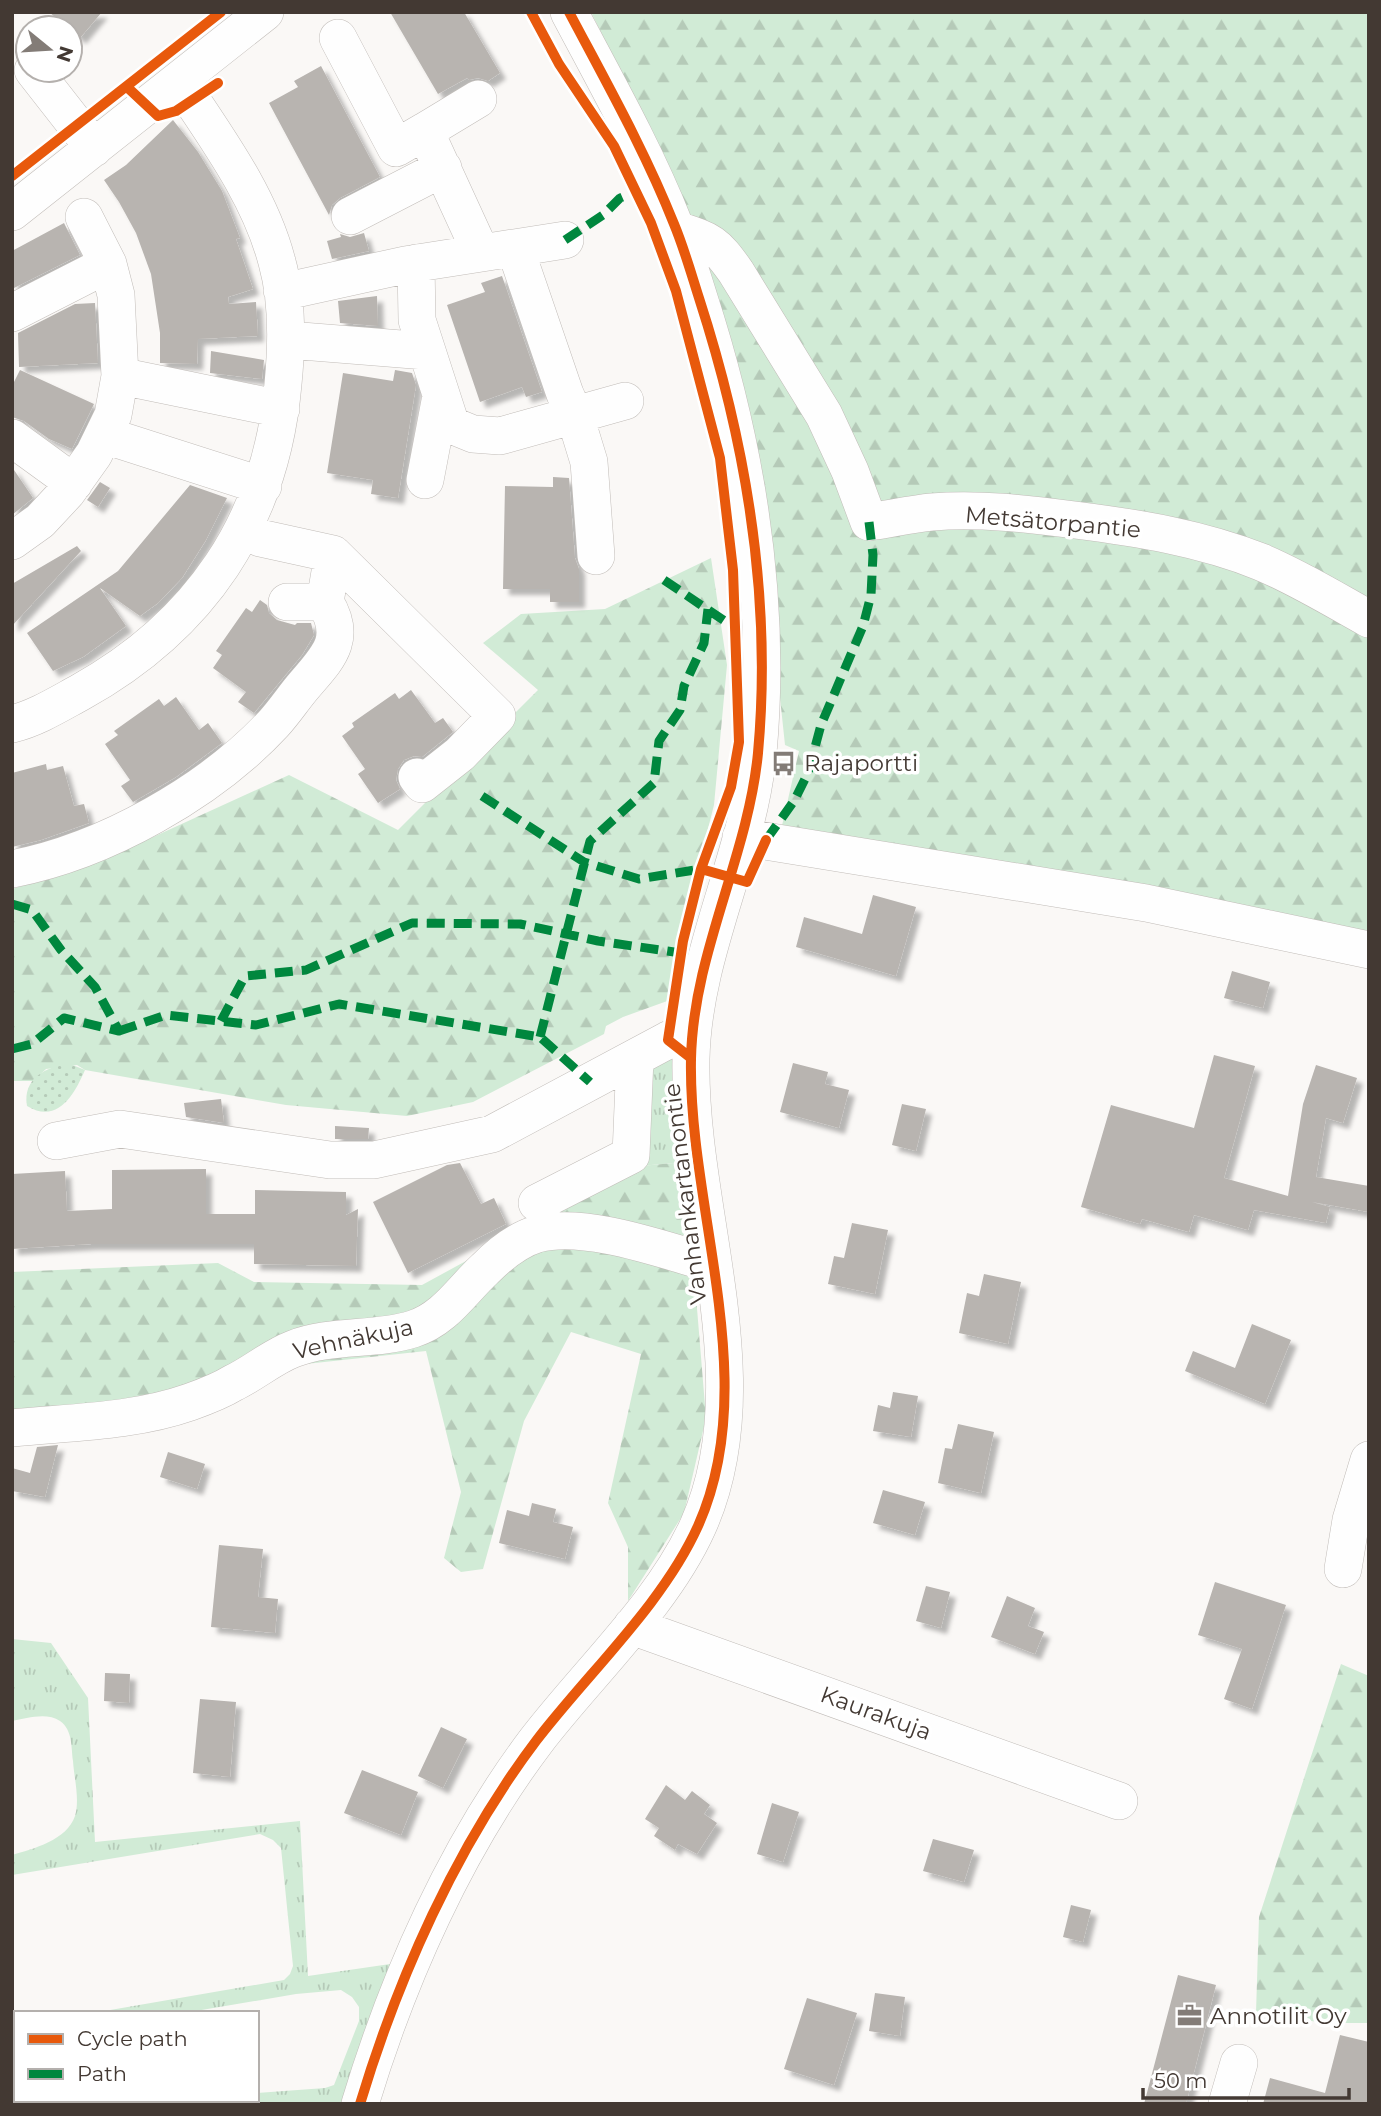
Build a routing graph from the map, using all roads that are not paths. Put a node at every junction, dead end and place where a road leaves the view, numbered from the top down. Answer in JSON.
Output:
{"nodes":[{"id":1,"x":265,"y":12,"type":"edge"},
{"id":2,"x":569,"y":12,"type":"edge"},
{"id":3,"x":338,"y":37,"type":"dead end"},
{"id":4,"x":179,"y":81,"type":"junction"},
{"id":5,"x":44,"y":84,"type":"edge"},
{"id":6,"x":478,"y":99,"type":"dead end"},
{"id":7,"x":425,"y":131,"type":"junction"},
{"id":8,"x":94,"y":148,"type":"junction"},
{"id":9,"x":443,"y":168,"type":"junction"},
{"id":10,"x":12,"y":212,"type":"edge"},
{"id":11,"x":351,"y":216,"type":"dead end"},
{"id":12,"x":84,"y":217,"type":"dead end"},
{"id":13,"x":677,"y":230,"type":"junction"},
{"id":14,"x":565,"y":240,"type":"dead end"},
{"id":15,"x":498,"y":250,"type":"junction"},
{"id":16,"x":416,"y":263,"type":"junction"},
{"id":17,"x":108,"y":264,"type":"junction"},
{"id":18,"x":282,"y":290,"type":"junction"},
{"id":19,"x":12,"y":313,"type":"edge"},
{"id":20,"x":287,"y":342,"type":"junction"},
{"id":21,"x":426,"y":351,"type":"junction"},
{"id":22,"x":120,"y":376,"type":"junction"},
{"id":23,"x":441,"y":396,"type":"junction"},
{"id":24,"x":625,"y":401,"type":"dead end"},
{"id":25,"x":281,"y":409,"type":"junction"},
{"id":26,"x":575,"y":416,"type":"junction"},
{"id":27,"x":103,"y":435,"type":"junction"},
{"id":28,"x":12,"y":439,"type":"edge"},
{"id":29,"x":425,"y":480,"type":"dead end"},
{"id":30,"x":74,"y":483,"type":"junction"},
{"id":31,"x":263,"y":486,"type":"junction"},
{"id":32,"x":244,"y":529,"type":"junction"},
{"id":33,"x":12,"y":541,"type":"edge"},
{"id":34,"x":333,"y":554,"type":"junction"},
{"id":35,"x":596,"y":556,"type":"dead end"},
{"id":36,"x":286,"y":602,"type":"dead end"},
{"id":37,"x":325,"y":602,"type":"junction"},
{"id":38,"x":1369,"y":619,"type":"edge"},
{"id":39,"x":12,"y":724,"type":"edge"},
{"id":40,"x":417,"y":776,"type":"dead end"},
{"id":41,"x":741,"y":837,"type":"junction"},
{"id":42,"x":12,"y":869,"type":"edge"},
{"id":43,"x":1369,"y":950,"type":"edge"},
{"id":44,"x":693,"y":1029,"type":"junction"},
{"id":45,"x":635,"y":1058,"type":"junction"},
{"id":46,"x":56,"y":1141,"type":"dead end"},
{"id":47,"x":537,"y":1203,"type":"dead end"},
{"id":48,"x":713,"y":1264,"type":"junction"},
{"id":49,"x":12,"y":1428,"type":"edge"},
{"id":50,"x":1369,"y":1460,"type":"edge"},
{"id":51,"x":1343,"y":1569,"type":"dead end"},
{"id":52,"x":632,"y":1626,"type":"junction"},
{"id":53,"x":1119,"y":1801,"type":"dead end"},
{"id":54,"x":1239,"y":2063,"type":"dead end"},
{"id":55,"x":360,"y":2104,"type":"edge"},
{"id":56,"x":1227,"y":2104,"type":"edge"}],
"edges":[{"from":1,"to":4,"type":"street"},
{"from":2,"to":13,"type":"street","name":"Vanhankartanontie"},
{"from":3,"to":7,"type":"street"},
{"from":4,"to":8,"type":"street"},
{"from":4,"to":18,"type":"street"},
{"from":5,"to":8,"type":"street"},
{"from":6,"to":7,"type":"street"},
{"from":7,"to":9,"type":"street"},
{"from":8,"to":10,"type":"street"},
{"from":9,"to":11,"type":"street"},
{"from":9,"to":15,"type":"street"},
{"from":12,"to":17,"type":"street"},
{"from":13,"to":38,"type":"street","name":"Metsätorpantie"},
{"from":13,"to":41,"type":"street","name":"Vanhankartanontie"},
{"from":14,"to":15,"type":"street"},
{"from":15,"to":16,"type":"street"},
{"from":15,"to":26,"type":"street"},
{"from":16,"to":18,"type":"street"},
{"from":16,"to":21,"type":"street"},
{"from":17,"to":19,"type":"street"},
{"from":17,"to":22,"type":"street"},
{"from":18,"to":20,"type":"street"},
{"from":20,"to":21,"type":"street"},
{"from":20,"to":25,"type":"street"},
{"from":21,"to":23,"type":"street"},
{"from":22,"to":25,"type":"street"},
{"from":22,"to":27,"type":"street"},
{"from":23,"to":26,"type":"street"},
{"from":23,"to":29,"type":"street"},
{"from":24,"to":26,"type":"street"},
{"from":25,"to":31,"type":"street"},
{"from":26,"to":35,"type":"street"},
{"from":27,"to":30,"type":"street"},
{"from":27,"to":31,"type":"street"},
{"from":28,"to":30,"type":"street"},
{"from":30,"to":33,"type":"street"},
{"from":31,"to":32,"type":"street"},
{"from":32,"to":34,"type":"street"},
{"from":32,"to":39,"type":"street"},
{"from":34,"to":37,"type":"street"},
{"from":34,"to":40,"type":"street"},
{"from":36,"to":37,"type":"street"},
{"from":37,"to":42,"type":"street"},
{"from":41,"to":43,"type":"street"},
{"from":41,"to":44,"type":"street","name":"Vanhankartanontie"},
{"from":44,"to":45,"type":"street"},
{"from":44,"to":48,"type":"street","name":"Vanhankartanontie"},
{"from":45,"to":46,"type":"street"},
{"from":45,"to":47,"type":"street"},
{"from":48,"to":49,"type":"street","name":"Vehnäkuja"},
{"from":48,"to":52,"type":"street","name":"Vanhankartanontie"},
{"from":50,"to":51,"type":"street"},
{"from":52,"to":53,"type":"street","name":"Kaurakuja"},
{"from":52,"to":55,"type":"street","name":"Vanhankartanontie"},
{"from":54,"to":56,"type":"street"}]}
